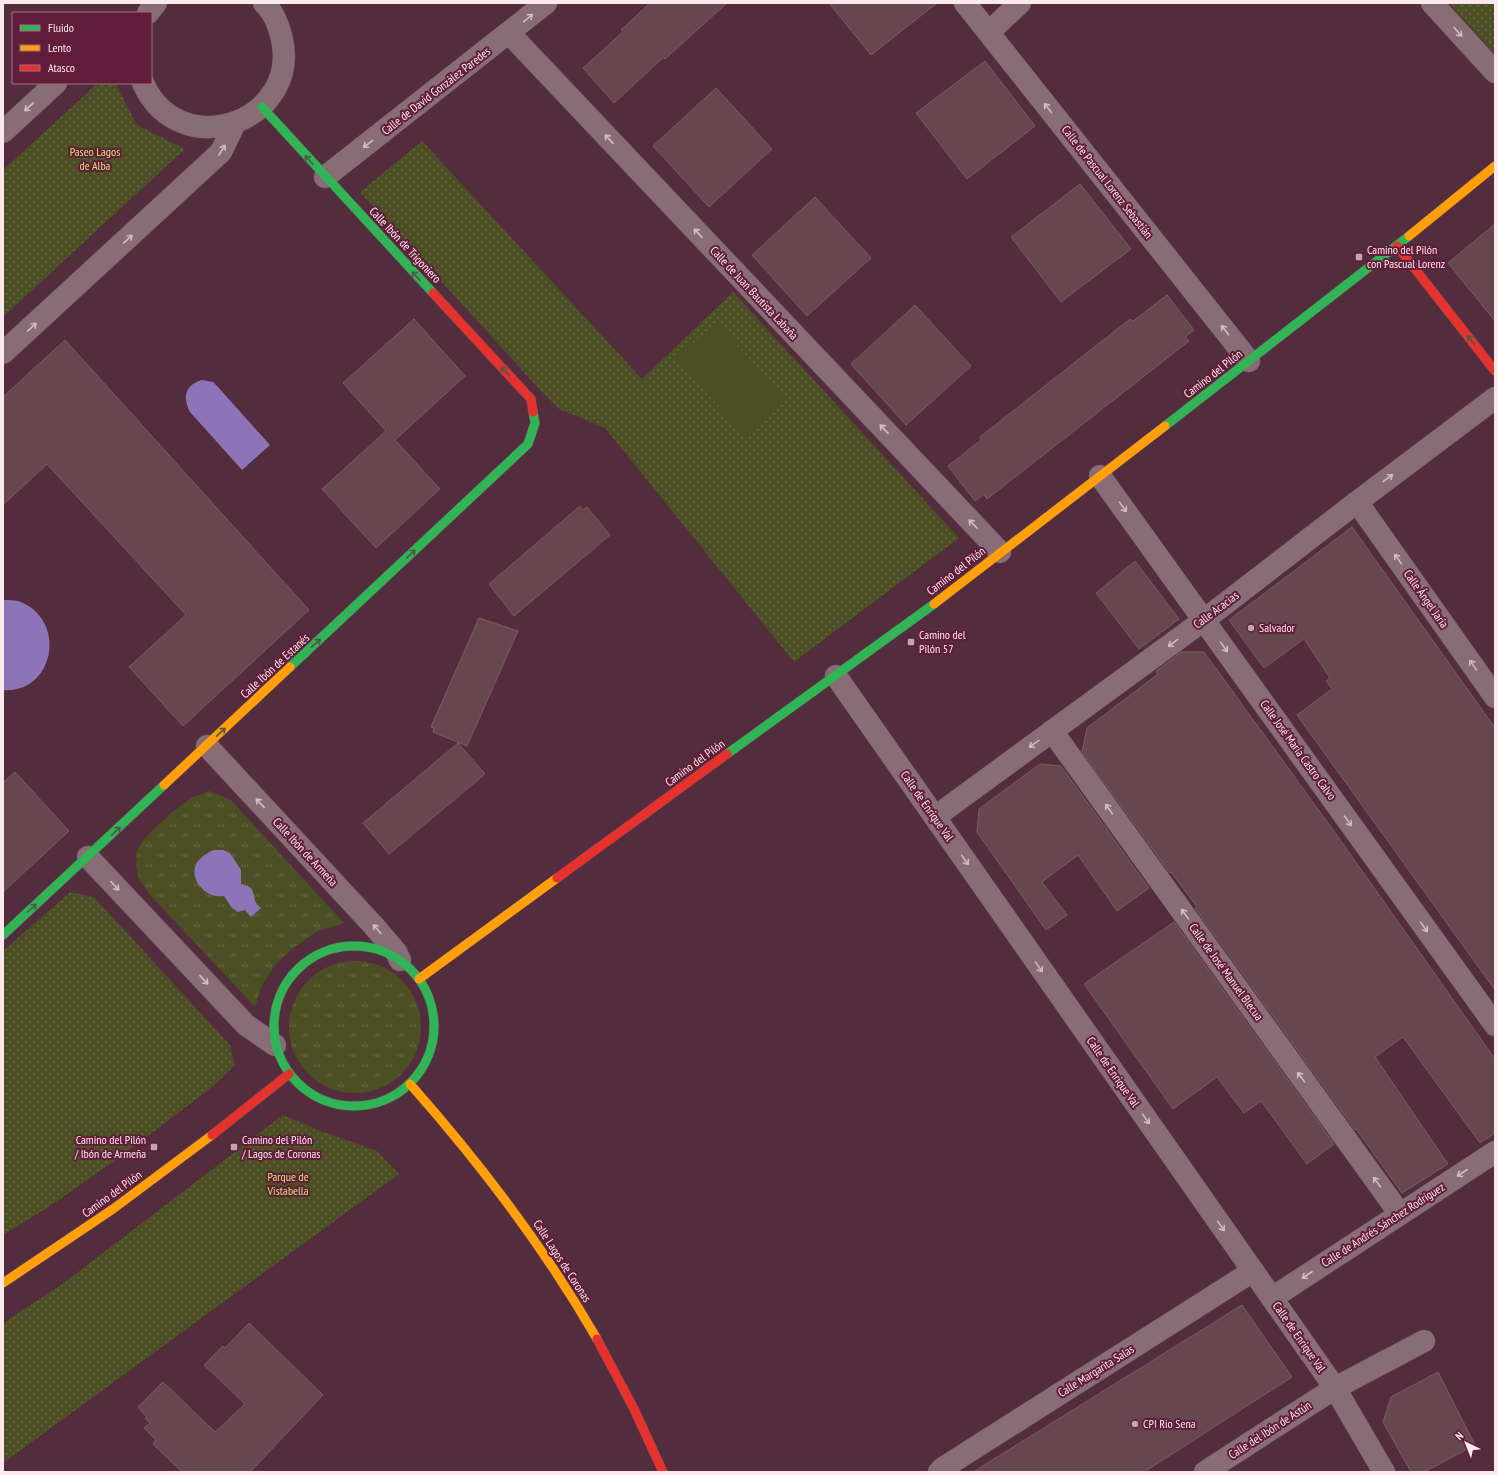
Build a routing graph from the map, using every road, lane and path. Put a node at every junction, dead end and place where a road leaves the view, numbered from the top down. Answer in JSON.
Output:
{"nodes":[{"id":1,"x":156,"y":3,"type":"edge"},
{"id":2,"x":546,"y":3,"type":"edge"},
{"id":3,"x":965,"y":3,"type":"edge"},
{"id":4,"x":1020,"y":3,"type":"edge"},
{"id":5,"x":1432,"y":3,"type":"edge"},
{"id":6,"x":266,"y":4,"type":"edge"},
{"id":7,"x":149,"y":12,"type":"edge"},
{"id":8,"x":988,"y":32,"type":"junction"},
{"id":9,"x":509,"y":33,"type":"junction"},
{"id":10,"x":1492,"y":66,"type":"edge"},
{"id":11,"x":55,"y":84,"type":"edge"},
{"id":12,"x":143,"y":84,"type":"edge"},
{"id":13,"x":262,"y":107,"type":"junction"},
{"id":14,"x":235,"y":124,"type":"junction"},
{"id":15,"x":3,"y":132,"type":"edge"},
{"id":16,"x":1495,"y":166,"type":"edge"},
{"id":17,"x":325,"y":177,"type":"junction"},
{"id":18,"x":1397,"y":246,"type":"junction"},
{"id":19,"x":3,"y":353,"type":"edge"},
{"id":20,"x":1249,"y":361,"type":"junction"},
{"id":21,"x":1495,"y":371,"type":"edge"},
{"id":22,"x":1495,"y":398,"type":"edge"},
{"id":23,"x":531,"y":400,"type":"joint"},
{"id":24,"x":1100,"y":476,"type":"junction"},
{"id":25,"x":1357,"y":502,"type":"junction"},
{"id":26,"x":1000,"y":552,"type":"junction"},
{"id":27,"x":1204,"y":620,"type":"junction"},
{"id":28,"x":836,"y":676,"type":"junction"},
{"id":29,"x":1495,"y":697,"type":"edge"},
{"id":30,"x":1052,"y":730,"type":"junction"},
{"id":31,"x":207,"y":746,"type":"junction"},
{"id":32,"x":934,"y":817,"type":"junction"},
{"id":33,"x":88,"y":857,"type":"junction"},
{"id":34,"x":3,"y":935,"type":"edge"},
{"id":35,"x":400,"y":960,"type":"junction"},
{"id":36,"x":419,"y":979,"type":"junction"},
{"id":37,"x":1495,"y":1026,"type":"edge"},
{"id":38,"x":275,"y":1045,"type":"junction"},
{"id":39,"x":289,"y":1074,"type":"junction"},
{"id":40,"x":410,"y":1084,"type":"junction"},
{"id":41,"x":1495,"y":1152,"type":"edge"},
{"id":42,"x":1400,"y":1214,"type":"junction"},
{"id":43,"x":1253,"y":1272,"type":"junction"},
{"id":44,"x":3,"y":1283,"type":"edge"},
{"id":45,"x":1272,"y":1298,"type":"junction"},
{"id":46,"x":1424,"y":1341,"type":"dead end"},
{"id":47,"x":1335,"y":1388,"type":"junction"},
{"id":48,"x":663,"y":1472,"type":"edge"},
{"id":49,"x":939,"y":1472,"type":"edge"},
{"id":50,"x":1205,"y":1472,"type":"edge"},
{"id":51,"x":1384,"y":1472,"type":"edge"}],
"edges":[{"from":1,"to":7,"type":"street"},
{"from":9,"to":2,"type":"street","name":"Calle de David González Paredes","one_way":true},
{"from":3,"to":8,"type":"street","name":"Calle de Pascual Lorenz Sebastián"},
{"from":4,"to":8,"type":"street"},
{"from":5,"to":10,"type":"street","one_way":true},
{"from":6,"to":13,"type":"street"},
{"from":20,"to":8,"type":"street","name":"Calle de Pascual Lorenz Sebastián","one_way":true},
{"from":9,"to":17,"type":"street","name":"Calle de David González Paredes","one_way":true},
{"from":26,"to":9,"type":"street","name":"Calle de Juan Bautista Labaña","one_way":true},
{"from":11,"to":15,"type":"street","one_way":true},
{"from":12,"to":14,"type":"street"},
{"from":13,"to":14,"type":"street"},
{"from":17,"to":13,"type":"street","name":"Calle Ibón de Trigoniero","one_way":true},
{"from":19,"to":14,"type":"street","one_way":true},
{"from":16,"to":18,"type":"street","name":"Camino del Pilón"},
{"from":23,"to":17,"type":"street","name":"Calle Ibón de Trigoniero","one_way":true},
{"from":18,"to":20,"type":"street","name":"Camino del Pilón"},
{"from":21,"to":18,"type":"street","one_way":true},
{"from":20,"to":24,"type":"street","name":"Camino del Pilón"},
{"from":25,"to":22,"type":"street","name":"Calle Acacias","one_way":true},
{"from":31,"to":23,"type":"street","name":"Calle Ibón de Estanés","one_way":true},
{"from":24,"to":26,"type":"street","name":"Camino del Pilón"},
{"from":24,"to":27,"type":"street","name":"Calle José María Castro Calvo","one_way":true},
{"from":25,"to":27,"type":"street","name":"Calle Acacias"},
{"from":29,"to":25,"type":"street","name":"Calle Ángel Jaria","one_way":true},
{"from":26,"to":28,"type":"street","name":"Camino del Pilón"},
{"from":27,"to":30,"type":"street","name":"Calle Acacias","one_way":true},
{"from":27,"to":37,"type":"street","name":"Calle José María Castro Calvo","one_way":true},
{"from":28,"to":32,"type":"street","name":"Calle de Enrique Val"},
{"from":28,"to":36,"type":"street","name":"Camino del Pilón"},
{"from":30,"to":32,"type":"street","name":"Calle Acacias","one_way":true},
{"from":42,"to":30,"type":"street","name":"Calle de José Manuel Blecua","one_way":true},
{"from":33,"to":31,"type":"street","name":"Calle Ibón de Estanés","one_way":true},
{"from":35,"to":31,"type":"street","name":"Calle Ibón de Armeña","one_way":true},
{"from":32,"to":43,"type":"street","name":"Calle de Enrique Val","one_way":true},
{"from":34,"to":33,"type":"street","name":"Calle Ibón de Estanés","one_way":true},
{"from":33,"to":38,"type":"street","one_way":true},
{"from":35,"to":36,"type":"street"},
{"from":35,"to":38,"type":"street"},
{"from":36,"to":40,"type":"street"},
{"from":38,"to":39,"type":"street"},
{"from":39,"to":40,"type":"street"},
{"from":39,"to":44,"type":"street","name":"Camino del Pilón"},
{"from":40,"to":48,"type":"street","name":"Calle Lagos de Coronas"},
{"from":41,"to":42,"type":"street","name":"Calle de Andrés Sánchez Rodríguez","one_way":true},
{"from":42,"to":45,"type":"street","name":"Calle de Andrés Sánchez Rodríguez","one_way":true},
{"from":43,"to":45,"type":"street","name":"Calle de Enrique Val"},
{"from":43,"to":49,"type":"street","name":"Calle Margarita Salas"},
{"from":45,"to":47,"type":"street","name":"Calle de Enrique Val"},
{"from":46,"to":47,"type":"street","name":"Calle del Ibón de Astún"},
{"from":47,"to":50,"type":"street","name":"Calle del Ibón de Astún"},
{"from":47,"to":51,"type":"street","name":"Calle de Enrique Val"}]}
